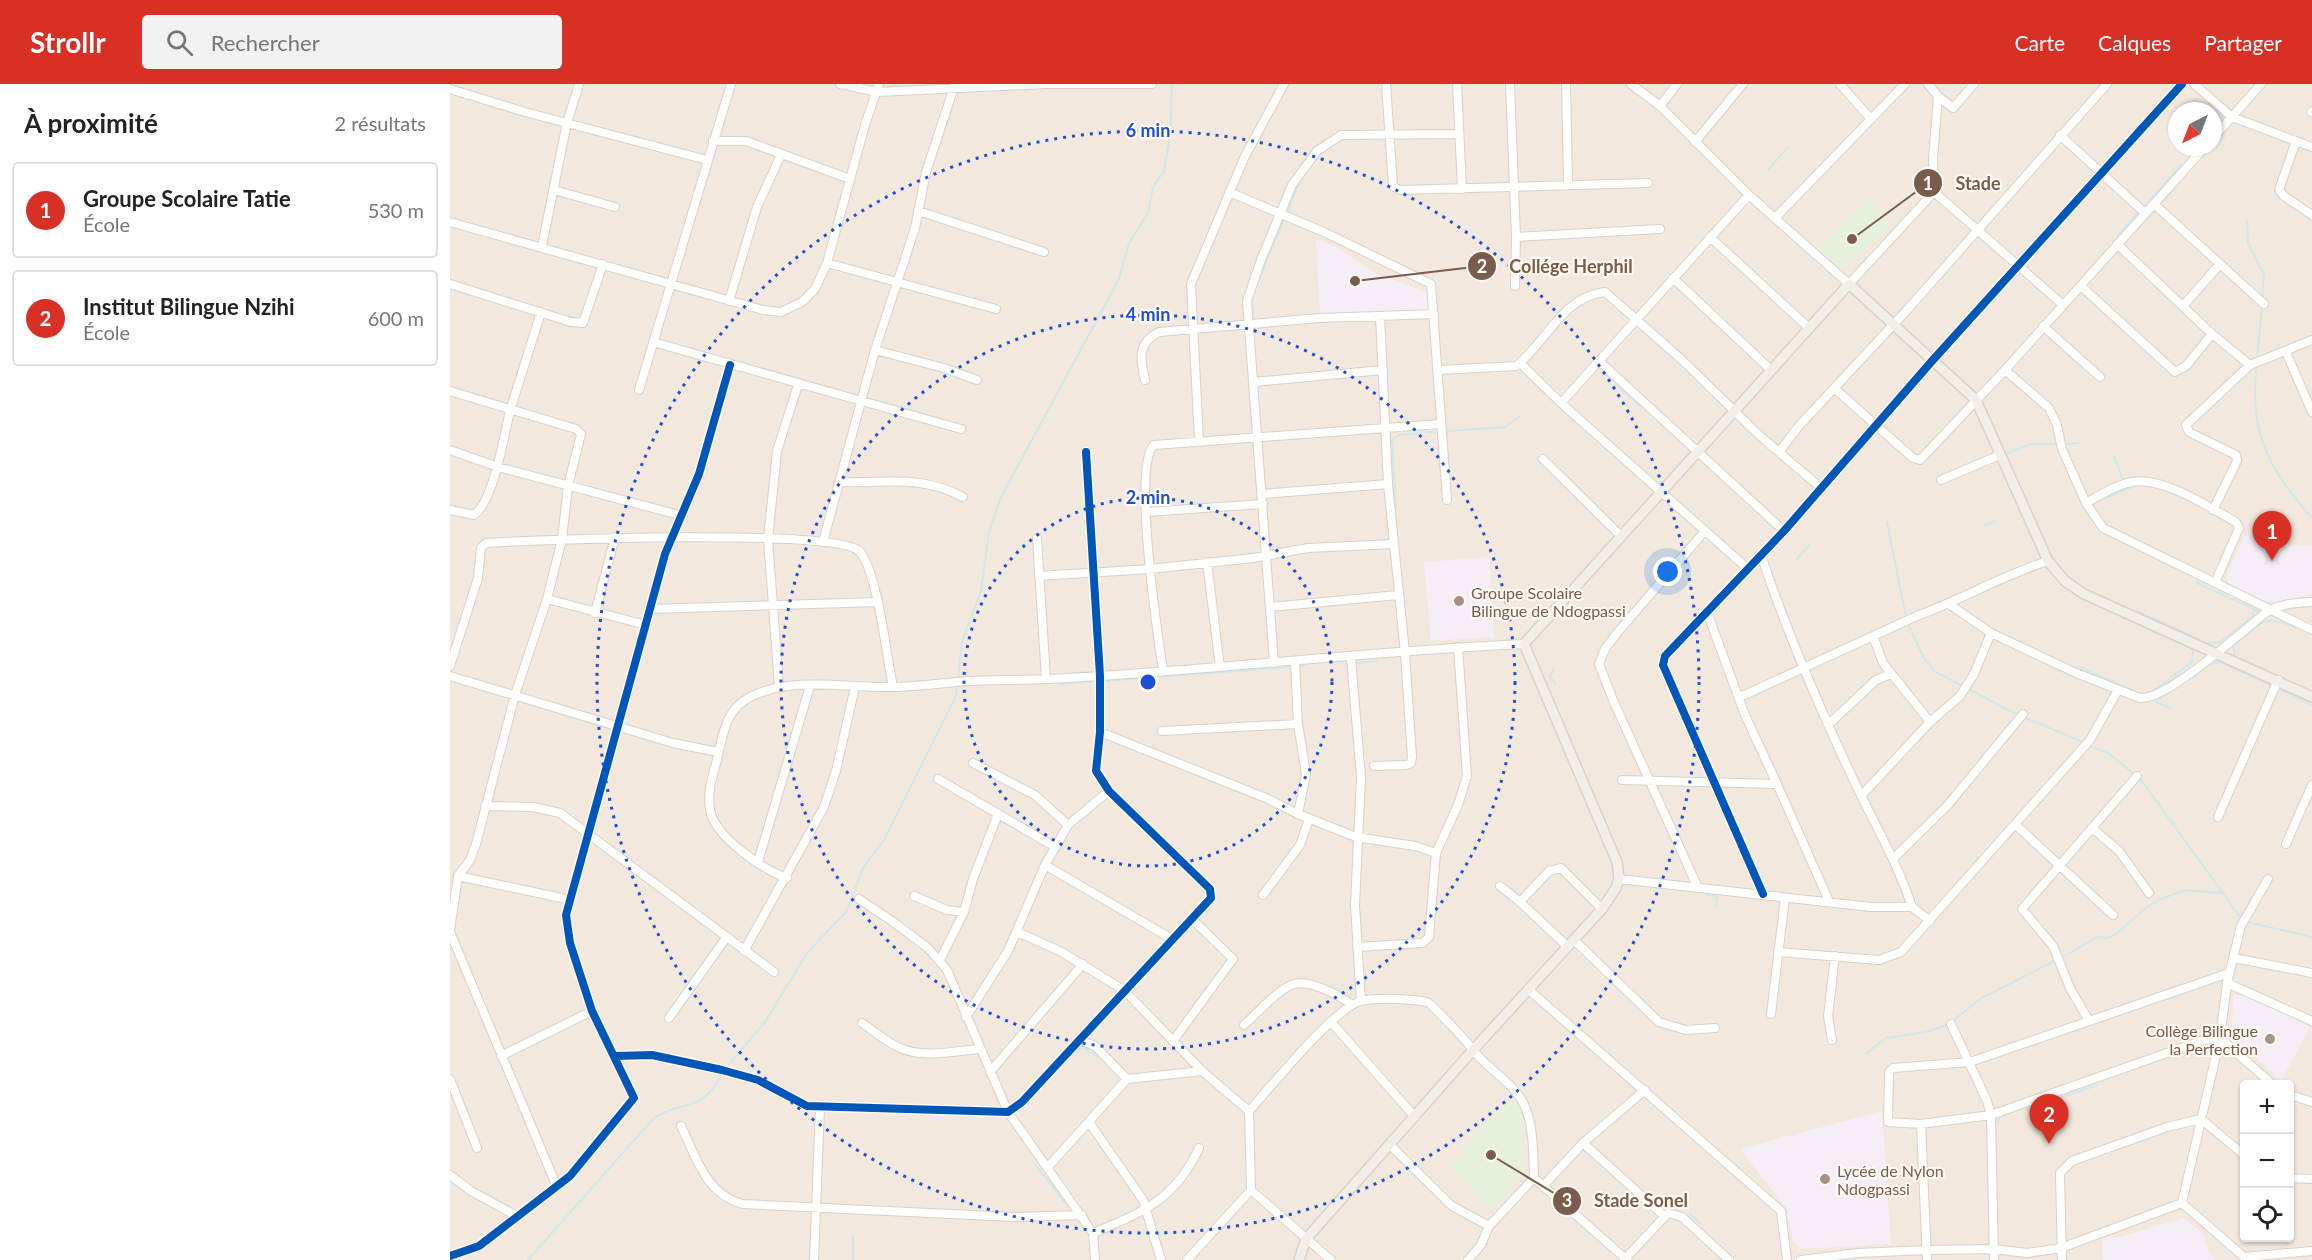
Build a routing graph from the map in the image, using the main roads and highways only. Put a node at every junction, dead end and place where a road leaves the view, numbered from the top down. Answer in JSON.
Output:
{"nodes":[{"id":1,"x":2312,"y":697,"type":"edge"},
{"id":2,"x":1299,"y":1260,"type":"edge"}],
"edges":[{"from":1,"to":2,"type":"main road"}]}
